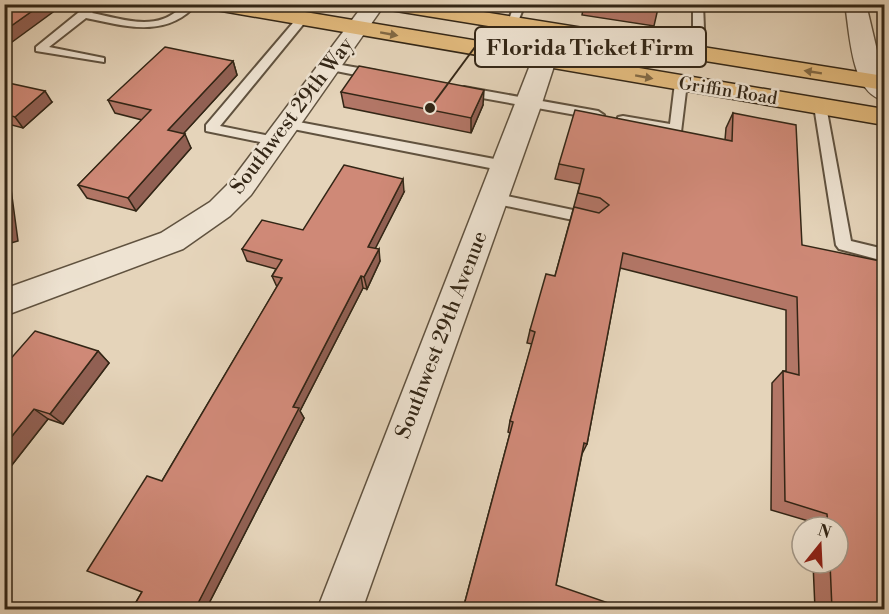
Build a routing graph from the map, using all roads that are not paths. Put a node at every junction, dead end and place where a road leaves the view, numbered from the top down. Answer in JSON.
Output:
{"nodes":[{"id":1,"x":96,"y":4,"type":"edge"},
{"id":2,"x":192,"y":4,"type":"edge"},
{"id":3,"x":216,"y":4,"type":"edge"},
{"id":4,"x":375,"y":4,"type":"edge"},
{"id":5,"x":390,"y":4,"type":"edge"},
{"id":6,"x":698,"y":4,"type":"edge"},
{"id":7,"x":855,"y":4,"type":"edge"},
{"id":8,"x":250,"y":7,"type":"edge"},
{"id":9,"x":428,"y":7,"type":"edge"},
{"id":10,"x":84,"y":14,"type":"junction"},
{"id":11,"x":516,"y":14,"type":"edge"},
{"id":12,"x":302,"y":19,"type":"junction"},
{"id":13,"x":358,"y":28,"type":"junction"},
{"id":14,"x":699,"y":54,"type":"junction"},
{"id":15,"x":100,"y":60,"type":"dead end"},
{"id":16,"x":544,"y":60,"type":"junction"},
{"id":17,"x":330,"y":67,"type":"junction"},
{"id":18,"x":389,"y":78,"type":"edge"},
{"id":19,"x":681,"y":83,"type":"junction"},
{"id":20,"x":880,"y":86,"type":"edge"},
{"id":21,"x":448,"y":88,"type":"edge"},
{"id":22,"x":530,"y":103,"type":"junction"},
{"id":23,"x":820,"y":106,"type":"junction"},
{"id":24,"x":885,"y":117,"type":"edge"},
{"id":25,"x":282,"y":133,"type":"junction"},
{"id":26,"x":505,"y":166,"type":"junction"},
{"id":27,"x":493,"y":198,"type":"junction"},
{"id":28,"x":595,"y":220,"type":"edge"},
{"id":29,"x":885,"y":255,"type":"edge"},
{"id":30,"x":4,"y":303,"type":"edge"},
{"id":31,"x":339,"y":609,"type":"edge"}],
"edges":[{"from":1,"to":10,"type":"lane"},
{"from":2,"to":10,"type":"lane"},
{"from":3,"to":8,"type":"main road","name":"Griffin Road"},
{"from":4,"to":13,"type":"street","name":"Southwest 29th Way"},
{"from":5,"to":9,"type":"main road","name":"Griffin Road"},
{"from":6,"to":14,"type":"lane"},
{"from":7,"to":20,"type":"street"},
{"from":8,"to":12,"type":"main road","name":"Griffin Road"},
{"from":9,"to":11,"type":"main road","name":"Griffin Road"},
{"from":10,"to":15,"type":"lane"},
{"from":11,"to":14,"type":"main road","name":"Griffin Road"},
{"from":12,"to":13,"type":"main road","name":"Griffin Road"},
{"from":12,"to":25,"type":"lane"},
{"from":13,"to":16,"type":"main road","name":"Griffin Road","one_way":true},
{"from":13,"to":17,"type":"street","name":"Southwest 29th Way"},
{"from":20,"to":14,"type":"main road","name":"Griffin Road","one_way":true},
{"from":16,"to":19,"type":"main road","name":"Griffin Road","one_way":true},
{"from":16,"to":22,"type":"street","name":"Southwest 29th Avenue"},
{"from":17,"to":18,"type":"lane"},
{"from":17,"to":25,"type":"street","name":"Southwest 29th Way"},
{"from":19,"to":22,"type":"lane"},
{"from":19,"to":23,"type":"main road","name":"Griffin Road"},
{"from":21,"to":22,"type":"lane"},
{"from":22,"to":26,"type":"street","name":"Southwest 29th Avenue"},
{"from":23,"to":24,"type":"main road","name":"Griffin Road"},
{"from":23,"to":29,"type":"lane"},
{"from":25,"to":26,"type":"lane"},
{"from":25,"to":30,"type":"street","name":"Southwest 29th Way"},
{"from":26,"to":27,"type":"street","name":"Southwest 29th Avenue"},
{"from":27,"to":28,"type":"lane"},
{"from":27,"to":31,"type":"street","name":"Southwest 29th Avenue"}]}
